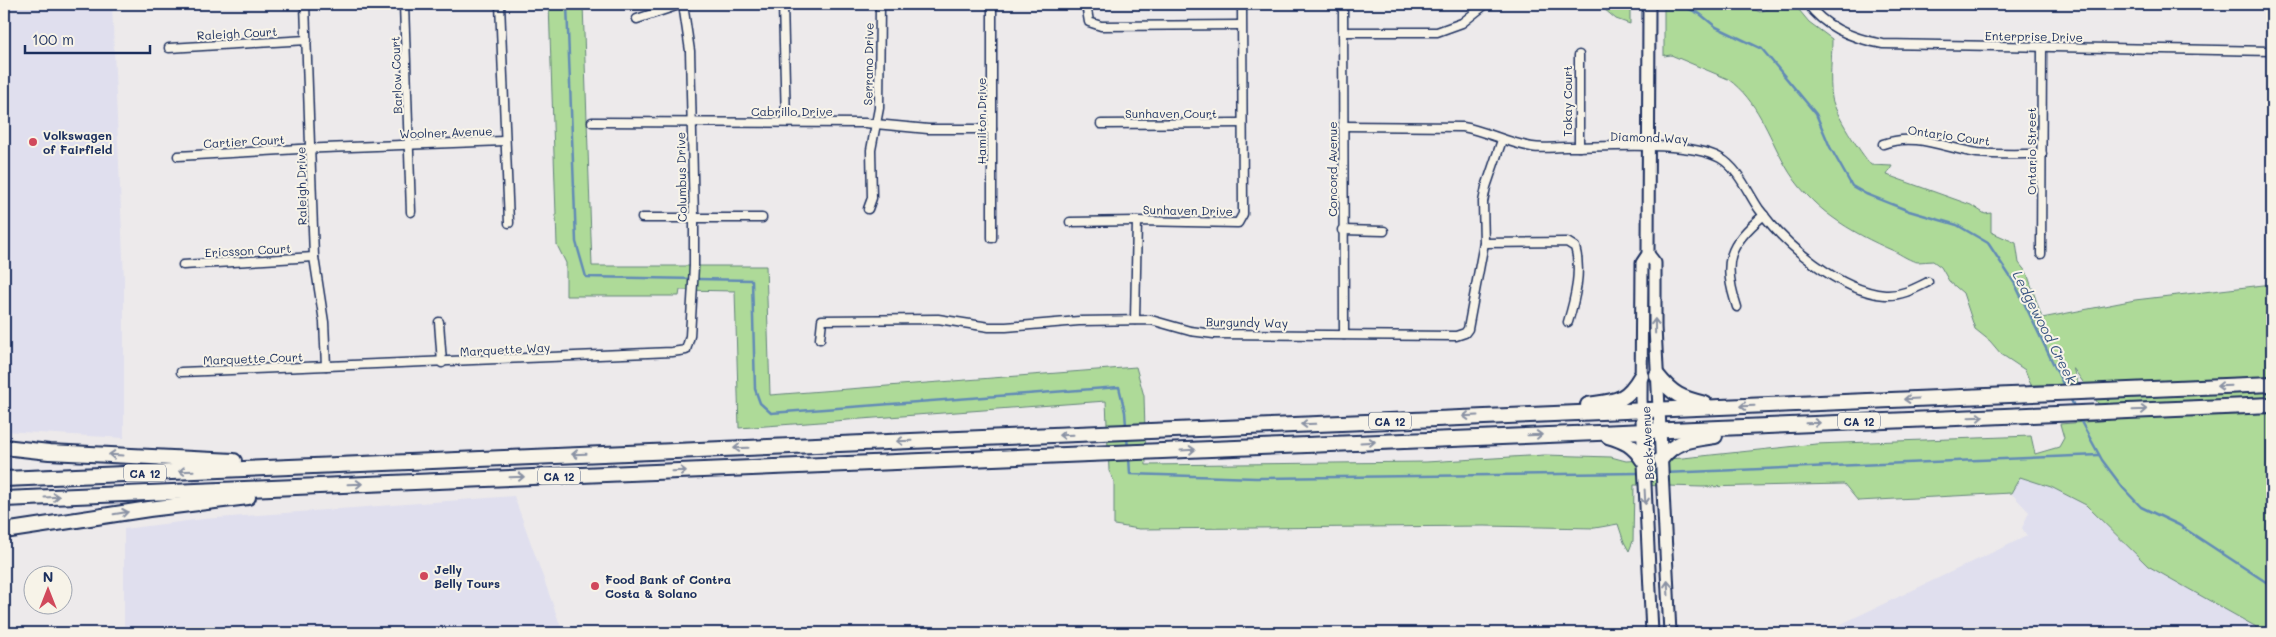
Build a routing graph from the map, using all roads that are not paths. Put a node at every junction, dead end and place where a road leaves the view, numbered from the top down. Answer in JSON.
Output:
{"nodes":[{"id":1,"x":305,"y":4,"type":"edge"},
{"id":2,"x":404,"y":4,"type":"edge"},
{"id":3,"x":500,"y":4,"type":"edge"},
{"id":4,"x":682,"y":4,"type":"edge"},
{"id":5,"x":783,"y":4,"type":"edge"},
{"id":6,"x":880,"y":4,"type":"edge"},
{"id":7,"x":992,"y":4,"type":"edge"},
{"id":8,"x":1086,"y":4,"type":"edge"},
{"id":9,"x":1242,"y":4,"type":"edge"},
{"id":10,"x":1343,"y":4,"type":"edge"},
{"id":11,"x":1486,"y":4,"type":"edge"},
{"id":12,"x":1808,"y":4,"type":"edge"},
{"id":13,"x":1649,"y":7,"type":"edge"},
{"id":14,"x":637,"y":19,"type":"dead end"},
{"id":15,"x":1241,"y":25,"type":"junction"},
{"id":16,"x":1343,"y":32,"type":"junction"},
{"id":17,"x":307,"y":40,"type":"junction"},
{"id":18,"x":2042,"y":47,"type":"junction"},
{"id":19,"x":169,"y":48,"type":"dead end"},
{"id":20,"x":2272,"y":51,"type":"edge"},
{"id":21,"x":1578,"y":56,"type":"dead end"},
{"id":22,"x":592,"y":122,"type":"dead end"},
{"id":23,"x":786,"y":122,"type":"junction"},
{"id":24,"x":691,"y":123,"type":"junction"},
{"id":25,"x":1242,"y":123,"type":"junction"},
{"id":26,"x":876,"y":124,"type":"junction"},
{"id":27,"x":1101,"y":124,"type":"dead end"},
{"id":28,"x":1343,"y":126,"type":"junction"},
{"id":29,"x":992,"y":129,"type":"junction"},
{"id":30,"x":1502,"y":140,"type":"junction"},
{"id":31,"x":504,"y":141,"type":"junction"},
{"id":32,"x":1883,"y":144,"type":"dead end"},
{"id":33,"x":409,"y":145,"type":"junction"},
{"id":34,"x":1579,"y":147,"type":"junction"},
{"id":35,"x":1649,"y":147,"type":"junction"},
{"id":36,"x":312,"y":148,"type":"junction"},
{"id":37,"x":2042,"y":154,"type":"junction"},
{"id":38,"x":178,"y":156,"type":"dead end"},
{"id":39,"x":868,"y":209,"type":"dead end"},
{"id":40,"x":411,"y":212,"type":"dead end"},
{"id":41,"x":1764,"y":215,"type":"junction"},
{"id":42,"x":642,"y":218,"type":"dead end"},
{"id":43,"x":694,"y":218,"type":"junction"},
{"id":44,"x":762,"y":218,"type":"dead end"},
{"id":45,"x":1137,"y":221,"type":"junction"},
{"id":46,"x":1070,"y":222,"type":"dead end"},
{"id":47,"x":509,"y":223,"type":"dead end"},
{"id":48,"x":1342,"y":230,"type":"junction"},
{"id":49,"x":1384,"y":231,"type":"dead end"},
{"id":50,"x":992,"y":238,"type":"dead end"},
{"id":51,"x":1484,"y":243,"type":"junction"},
{"id":52,"x":1648,"y":254,"type":"junction"},
{"id":53,"x":2041,"y":254,"type":"dead end"},
{"id":54,"x":314,"y":257,"type":"junction"},
{"id":55,"x":183,"y":265,"type":"dead end"},
{"id":56,"x":1928,"y":282,"type":"dead end"},
{"id":57,"x":1737,"y":306,"type":"dead end"},
{"id":58,"x":1136,"y":320,"type":"junction"},
{"id":59,"x":439,"y":322,"type":"dead end"},
{"id":60,"x":1568,"y":322,"type":"dead end"},
{"id":61,"x":1344,"y":335,"type":"junction"},
{"id":62,"x":820,"y":340,"type":"dead end"},
{"id":63,"x":686,"y":350,"type":"joint"},
{"id":64,"x":442,"y":363,"type":"junction"},
{"id":65,"x":326,"y":366,"type":"junction"},
{"id":66,"x":181,"y":372,"type":"dead end"},
{"id":67,"x":1658,"y":375,"type":"junction"},
{"id":68,"x":1641,"y":376,"type":"junction"},
{"id":69,"x":2272,"y":384,"type":"edge"},
{"id":70,"x":2272,"y":405,"type":"edge"},
{"id":71,"x":1720,"y":407,"type":"junction"},
{"id":72,"x":1641,"y":410,"type":"junction"},
{"id":73,"x":1659,"y":410,"type":"junction"},
{"id":74,"x":1500,"y":415,"type":"junction"},
{"id":75,"x":1779,"y":424,"type":"junction"},
{"id":76,"x":1660,"y":430,"type":"junction"},
{"id":77,"x":1642,"y":431,"type":"junction"},
{"id":78,"x":1598,"y":433,"type":"junction"},
{"id":79,"x":4,"y":447,"type":"edge"},
{"id":80,"x":1661,"y":459,"type":"junction"},
{"id":81,"x":1643,"y":460,"type":"junction"},
{"id":82,"x":287,"y":466,"type":"junction"},
{"id":83,"x":4,"y":478,"type":"edge"},
{"id":84,"x":329,"y":485,"type":"junction"},
{"id":85,"x":4,"y":499,"type":"edge"},
{"id":86,"x":4,"y":531,"type":"edge"},
{"id":87,"x":1652,"y":633,"type":"edge"},
{"id":88,"x":1670,"y":633,"type":"edge"}],
"edges":[{"from":1,"to":17,"type":"street","name":"Raleigh Drive"},
{"from":2,"to":33,"type":"street","name":"Barlow Court"},
{"from":3,"to":31,"type":"street","name":"Woolner Avenue"},
{"from":4,"to":14,"type":"street"},
{"from":4,"to":24,"type":"street","name":"Columbus Drive"},
{"from":5,"to":23,"type":"street"},
{"from":6,"to":26,"type":"street","name":"Serrano Drive"},
{"from":7,"to":29,"type":"street","name":"Hamilton Drive"},
{"from":8,"to":15,"type":"street"},
{"from":9,"to":15,"type":"street","name":"Sunhaven Drive"},
{"from":10,"to":16,"type":"street","name":"Concord Avenue"},
{"from":11,"to":16,"type":"street"},
{"from":12,"to":18,"type":"street","name":"Enterprise Drive"},
{"from":13,"to":35,"type":"street","name":"Beck Avenue"},
{"from":15,"to":25,"type":"street","name":"Sunhaven Drive"},
{"from":16,"to":28,"type":"street","name":"Concord Avenue"},
{"from":17,"to":19,"type":"street","name":"Raleigh Court"},
{"from":17,"to":36,"type":"street","name":"Raleigh Drive"},
{"from":18,"to":20,"type":"street","name":"Enterprise Drive"},
{"from":18,"to":37,"type":"street","name":"Ontario Street"},
{"from":21,"to":34,"type":"street","name":"Tokay Court"},
{"from":22,"to":24,"type":"street","name":"Cabrillo Drive"},
{"from":23,"to":24,"type":"street","name":"Cabrillo Drive"},
{"from":23,"to":26,"type":"street","name":"Cabrillo Drive"},
{"from":24,"to":43,"type":"street","name":"Columbus Drive"},
{"from":25,"to":27,"type":"street","name":"Sunhaven Court"},
{"from":25,"to":45,"type":"street","name":"Sunhaven Drive"},
{"from":26,"to":29,"type":"street","name":"Cabrillo Drive"},
{"from":26,"to":39,"type":"street","name":"Serrano Drive"},
{"from":28,"to":30,"type":"street","name":"Diamond Way"},
{"from":28,"to":48,"type":"street","name":"Concord Avenue"},
{"from":29,"to":50,"type":"street","name":"Hamilton Drive"},
{"from":30,"to":34,"type":"street","name":"Diamond Way"},
{"from":30,"to":51,"type":"street","name":"Burgundy Way"},
{"from":31,"to":33,"type":"street","name":"Woolner Avenue"},
{"from":31,"to":47,"type":"street"},
{"from":32,"to":37,"type":"street","name":"Ontario Court"},
{"from":33,"to":36,"type":"street","name":"Woolner Avenue"},
{"from":33,"to":40,"type":"street","name":"Barlow Court"},
{"from":34,"to":35,"type":"street","name":"Diamond Way"},
{"from":35,"to":41,"type":"street","name":"Diamond Way"},
{"from":35,"to":52,"type":"street","name":"Beck Avenue"},
{"from":36,"to":38,"type":"street","name":"Cartier Court"},
{"from":36,"to":54,"type":"street","name":"Raleigh Drive"},
{"from":37,"to":53,"type":"street","name":"Ontario Street"},
{"from":41,"to":56,"type":"street","name":"Diamond Way"},
{"from":41,"to":57,"type":"street"},
{"from":42,"to":43,"type":"street"},
{"from":43,"to":44,"type":"street"},
{"from":43,"to":63,"type":"street","name":"Columbus Drive"},
{"from":45,"to":46,"type":"street"},
{"from":45,"to":58,"type":"street","name":"Sunhaven Drive"},
{"from":48,"to":49,"type":"street"},
{"from":48,"to":61,"type":"street","name":"Concord Avenue"},
{"from":51,"to":60,"type":"street"},
{"from":51,"to":61,"type":"street","name":"Burgundy Way"},
{"from":67,"to":52,"type":"street","name":"Beck Avenue","one_way":true},
{"from":52,"to":68,"type":"street","name":"Beck Avenue"},
{"from":54,"to":55,"type":"street","name":"Ericsson Court"},
{"from":54,"to":65,"type":"street","name":"Raleigh Drive"},
{"from":58,"to":61,"type":"street","name":"Burgundy Way"},
{"from":58,"to":62,"type":"street","name":"Burgundy Way"},
{"from":59,"to":64,"type":"street"},
{"from":63,"to":64,"type":"street","name":"Marquette Way"},
{"from":64,"to":65,"type":"street","name":"Marquette Way"},
{"from":65,"to":66,"type":"street","name":"Marquette Court"},
{"from":67,"to":71,"type":"highway"},
{"from":67,"to":73,"type":"street","name":"Beck Avenue"},
{"from":68,"to":72,"type":"street","name":"Beck Avenue"},
{"from":68,"to":74,"type":"highway"},
{"from":69,"to":71,"type":"highway","number":"CA 12","one_way":true},
{"from":75,"to":70,"type":"highway","number":"CA 12","one_way":true},
{"from":71,"to":73,"type":"highway","number":"CA 12"},
{"from":72,"to":73,"type":"highway","number":"CA 12"},
{"from":72,"to":74,"type":"highway","number":"CA 12"},
{"from":72,"to":77,"type":"street","name":"Beck Avenue"},
{"from":73,"to":76,"type":"street","name":"Beck Avenue"},
{"from":74,"to":82,"type":"highway","number":"CA 12","one_way":true},
{"from":75,"to":76,"type":"highway","number":"CA 12"},
{"from":75,"to":80,"type":"highway"},
{"from":76,"to":77,"type":"highway","number":"CA 12"},
{"from":76,"to":80,"type":"street","name":"Beck Avenue"},
{"from":77,"to":78,"type":"highway","number":"CA 12"},
{"from":77,"to":81,"type":"street","name":"Beck Avenue"},
{"from":78,"to":81,"type":"highway"},
{"from":84,"to":78,"type":"highway","number":"CA 12","one_way":true},
{"from":82,"to":79,"type":"highway","one_way":true},
{"from":88,"to":80,"type":"street","name":"Beck Avenue","one_way":true},
{"from":81,"to":87,"type":"street","name":"Beck Avenue","one_way":true},
{"from":82,"to":83,"type":"highway","number":"CA 12","one_way":true},
{"from":85,"to":84,"type":"highway","number":"CA 12","one_way":true},
{"from":86,"to":84,"type":"highway","one_way":true}]}
